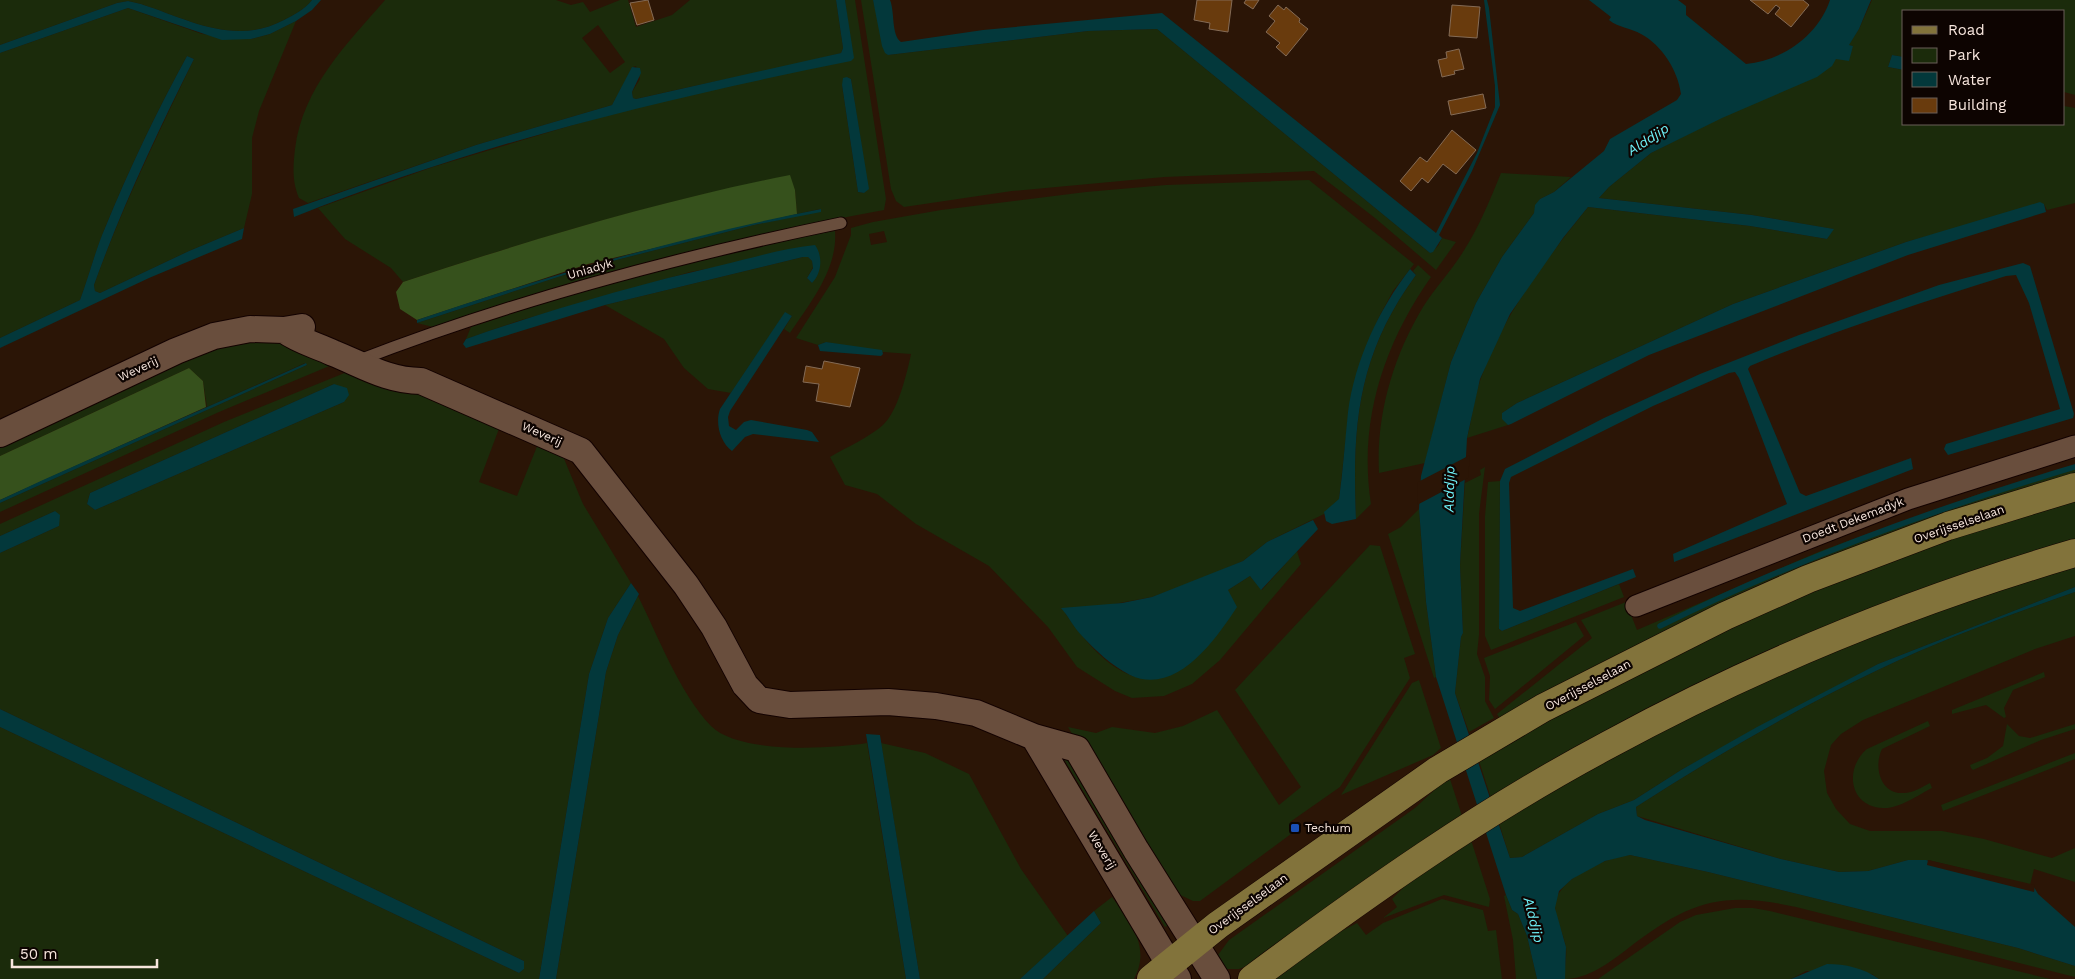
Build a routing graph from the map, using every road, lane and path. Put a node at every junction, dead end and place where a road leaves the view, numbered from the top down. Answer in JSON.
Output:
{"nodes":[{"id":1,"x":842,"y":224,"type":"dead end"},
{"id":2,"x":365,"y":358,"type":"junction"},
{"id":3,"x":0,"y":434,"type":"edge"},
{"id":4,"x":2075,"y":446,"type":"edge"},
{"id":5,"x":2075,"y":487,"type":"edge"},
{"id":6,"x":2075,"y":553,"type":"edge"},
{"id":7,"x":1636,"y":606,"type":"dead end"},
{"id":8,"x":1034,"y":737,"type":"junction"},
{"id":9,"x":1195,"y":942,"type":"junction"},
{"id":10,"x":1166,"y":974,"type":"edge"},
{"id":11,"x":1217,"y":979,"type":"edge"},
{"id":12,"x":1252,"y":979,"type":"edge"}],
"edges":[{"from":1,"to":2,"type":"lane","name":"Uniadyk"},
{"from":2,"to":3,"type":"street","name":"Weverij"},
{"from":2,"to":8,"type":"street","name":"Weverij"},
{"from":4,"to":7,"type":"street","name":"Doedt Dekemadyk"},
{"from":5,"to":9,"type":"main road","name":"Overijsselselaan"},
{"from":6,"to":12,"type":"main road"},
{"from":8,"to":9,"type":"street"},
{"from":8,"to":10,"type":"street","name":"Weverij"},
{"from":9,"to":10,"type":"main road","name":"Overijsselselaan"},
{"from":9,"to":11,"type":"street"}]}
